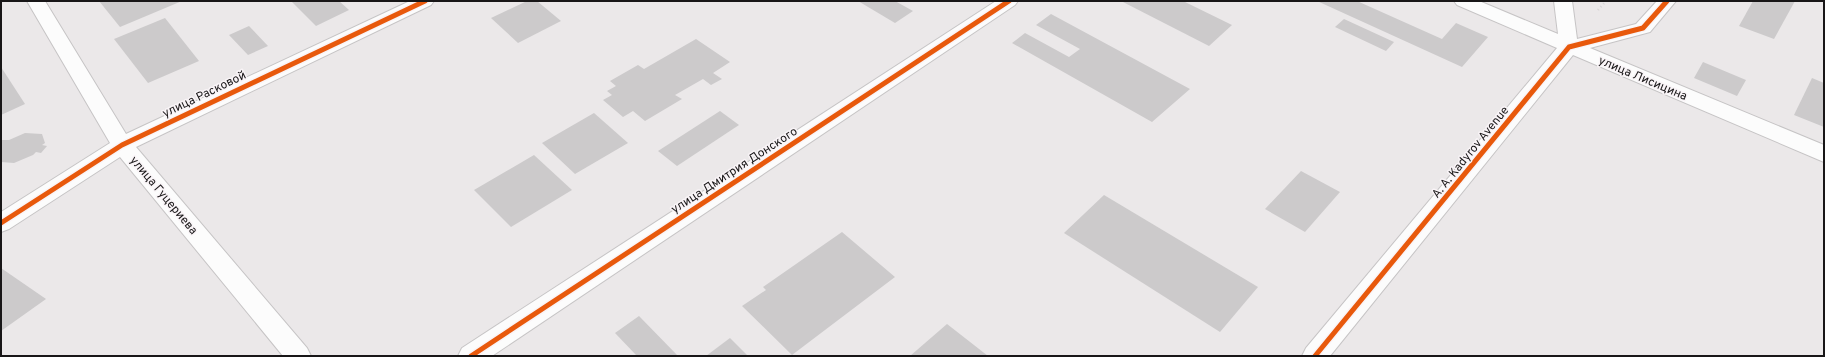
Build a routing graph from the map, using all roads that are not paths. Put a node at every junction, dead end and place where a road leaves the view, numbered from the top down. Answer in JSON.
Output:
{"nodes":[{"id":1,"x":36,"y":1,"type":"edge"},
{"id":2,"x":425,"y":1,"type":"edge"},
{"id":3,"x":1009,"y":1,"type":"edge"},
{"id":4,"x":1463,"y":1,"type":"edge"},
{"id":5,"x":1563,"y":1,"type":"edge"},
{"id":6,"x":1667,"y":1,"type":"edge"},
{"id":7,"x":1569,"y":47,"type":"junction"},
{"id":8,"x":122,"y":144,"type":"junction"},
{"id":9,"x":1824,"y":154,"type":"edge"},
{"id":10,"x":1,"y":223,"type":"edge"},
{"id":11,"x":298,"y":356,"type":"edge"},
{"id":12,"x":471,"y":356,"type":"edge"},
{"id":13,"x":1315,"y":356,"type":"edge"}],
"edges":[{"from":1,"to":8,"type":"street","name":"улица Гуцериева"},
{"from":2,"to":8,"type":"street","name":"улица Расковой"},
{"from":3,"to":12,"type":"street","name":"улица Дмитрия Донского"},
{"from":4,"to":7,"type":"street","name":"улица Лисицина"},
{"from":5,"to":7,"type":"street"},
{"from":6,"to":7,"type":"street"},
{"from":7,"to":9,"type":"street","name":"улица Лисицина"},
{"from":7,"to":13,"type":"street","name":"A. A. Kadyrov Avenue"},
{"from":8,"to":10,"type":"street","name":"улица Расковой"},
{"from":8,"to":11,"type":"street","name":"улица Гуцериева"}]}
